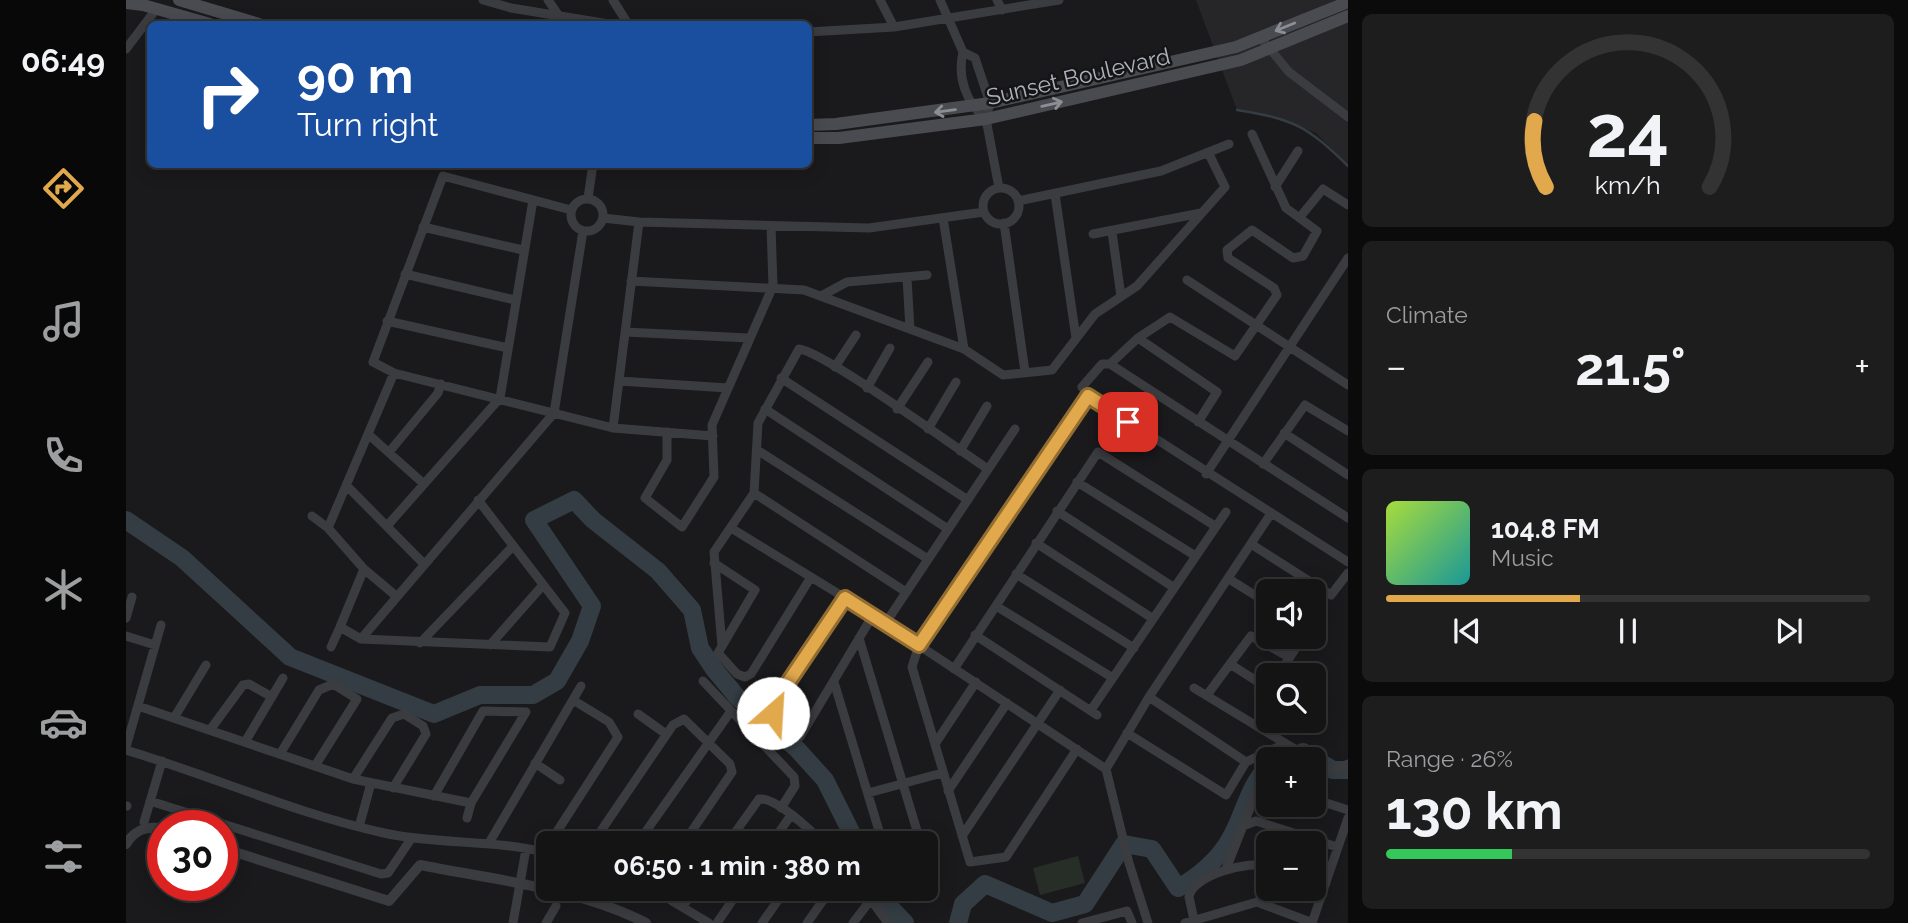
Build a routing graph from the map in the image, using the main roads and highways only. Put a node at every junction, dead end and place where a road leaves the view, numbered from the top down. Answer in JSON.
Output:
{"nodes":[{"id":1,"x":179,"y":0,"type":"edge"},
{"id":2,"x":1348,"y":2,"type":"edge"},
{"id":3,"x":126,"y":3,"type":"edge"},
{"id":4,"x":160,"y":4,"type":"edge"},
{"id":5,"x":1348,"y":16,"type":"edge"},
{"id":6,"x":202,"y":21,"type":"edge"},
{"id":7,"x":249,"y":21,"type":"edge"},
{"id":8,"x":812,"y":125,"type":"edge"},
{"id":9,"x":812,"y":138,"type":"edge"}],
"edges":[{"from":1,"to":7,"type":"main road"},
{"from":2,"to":8,"type":"main road","name":"Sunset Boulevard","one_way":true},
{"from":3,"to":4,"type":"main road"},
{"from":4,"to":6,"type":"main road"},
{"from":9,"to":5,"type":"main road","name":"Sunset Boulevard","one_way":true}]}
